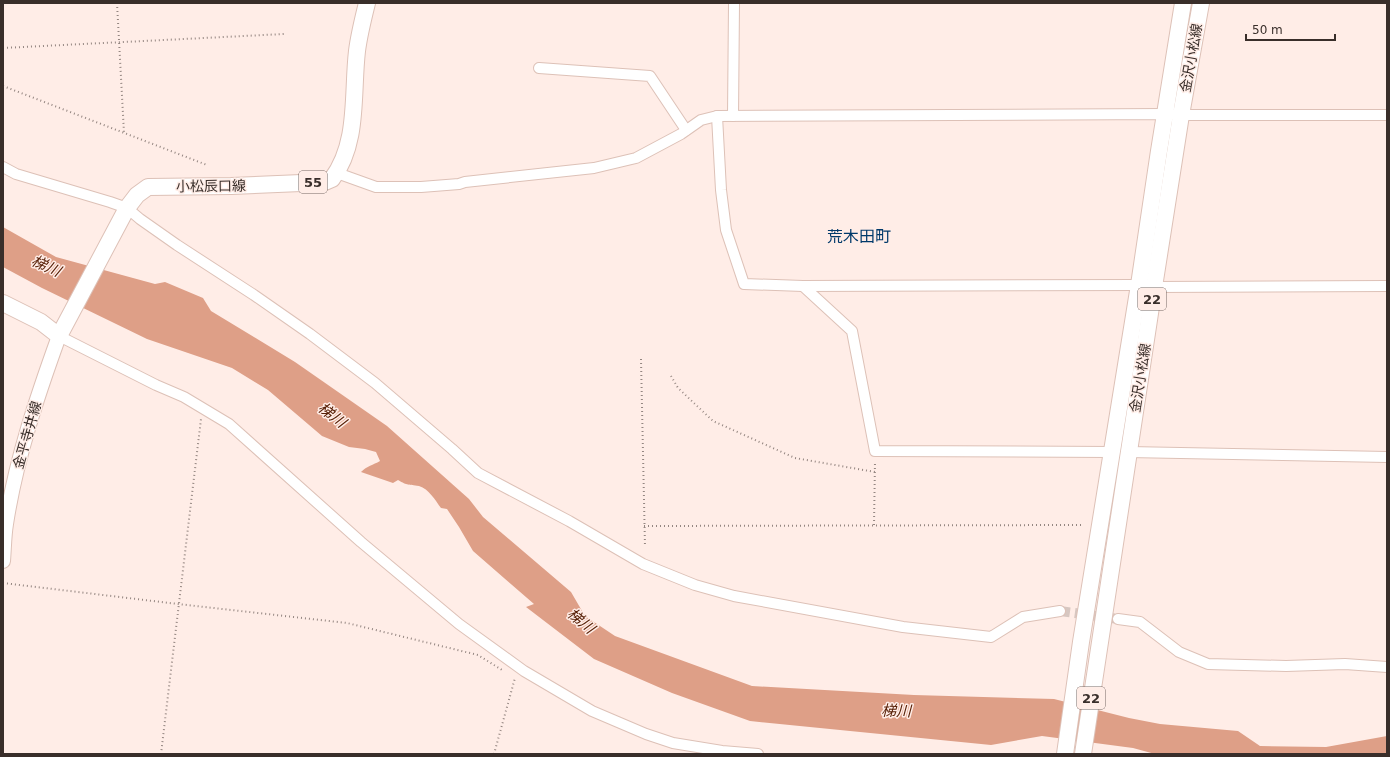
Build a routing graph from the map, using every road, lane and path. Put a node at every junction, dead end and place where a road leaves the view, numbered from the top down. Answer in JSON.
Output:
{"nodes":[{"id":1,"x":117,"y":3,"type":"edge"},
{"id":2,"x":367,"y":3,"type":"edge"},
{"id":3,"x":734,"y":3,"type":"edge"},
{"id":4,"x":1183,"y":3,"type":"edge"},
{"id":5,"x":1201,"y":3,"type":"edge"},
{"id":6,"x":284,"y":34,"type":"dead end"},
{"id":7,"x":119,"y":42,"type":"junction"},
{"id":8,"x":3,"y":48,"type":"edge"},
{"id":9,"x":539,"y":68,"type":"dead end"},
{"id":10,"x":3,"y":86,"type":"edge"},
{"id":11,"x":1165,"y":114,"type":"junction"},
{"id":12,"x":1181,"y":115,"type":"junction"},
{"id":13,"x":1387,"y":115,"type":"edge"},
{"id":14,"x":717,"y":116,"type":"junction"},
{"id":15,"x":733,"y":116,"type":"junction"},
{"id":16,"x":686,"y":130,"type":"junction"},
{"id":17,"x":124,"y":133,"type":"junction"},
{"id":18,"x":206,"y":165,"type":"dead end"},
{"id":19,"x":3,"y":167,"type":"edge"},
{"id":20,"x":337,"y":173,"type":"junction"},
{"id":21,"x":126,"y":211,"type":"junction"},
{"id":22,"x":803,"y":286,"type":"junction"},
{"id":23,"x":1146,"y":286,"type":"junction"},
{"id":24,"x":1387,"y":286,"type":"edge"},
{"id":25,"x":3,"y":303,"type":"edge"},
{"id":26,"x":61,"y":333,"type":"junction"},
{"id":27,"x":641,"y":359,"type":"dead end"},
{"id":28,"x":671,"y":376,"type":"dead end"},
{"id":29,"x":202,"y":408,"type":"junction"},
{"id":30,"x":875,"y":451,"type":"junction"},
{"id":31,"x":1120,"y":452,"type":"junction"},
{"id":32,"x":1387,"y":457,"type":"edge"},
{"id":33,"x":875,"y":472,"type":"junction"},
{"id":34,"x":874,"y":525,"type":"junction"},
{"id":35,"x":1081,"y":525,"type":"dead end"},
{"id":36,"x":644,"y":526,"type":"junction"},
{"id":37,"x":645,"y":547,"type":"dead end"},
{"id":38,"x":3,"y":561,"type":"edge"},
{"id":39,"x":3,"y":583,"type":"edge"},
{"id":40,"x":178,"y":604,"type":"junction"},
{"id":41,"x":1060,"y":611,"type":"tunnel mouth"},
{"id":42,"x":1118,"y":619,"type":"tunnel mouth"},
{"id":43,"x":1387,"y":667,"type":"edge"},
{"id":44,"x":503,"y":670,"type":"dead end"},
{"id":45,"x":509,"y":674,"type":"dead end"},
{"id":46,"x":161,"y":754,"type":"edge"},
{"id":47,"x":494,"y":754,"type":"edge"},
{"id":48,"x":758,"y":754,"type":"edge"},
{"id":49,"x":1065,"y":754,"type":"edge"},
{"id":50,"x":1083,"y":754,"type":"edge"}],
"edges":[{"from":1,"to":7,"type":"path"},
{"from":2,"to":20,"type":"main road","number":"55"},
{"from":3,"to":15,"type":"street"},
{"from":4,"to":11,"type":"main road","name":"金沢小松線","number":"22"},
{"from":5,"to":12,"type":"main road","name":"金沢小松線","number":"22"},
{"from":6,"to":7,"type":"path"},
{"from":7,"to":8,"type":"path"},
{"from":7,"to":17,"type":"path"},
{"from":9,"to":16,"type":"street"},
{"from":10,"to":17,"type":"path"},
{"from":11,"to":12,"type":"street"},
{"from":11,"to":15,"type":"street"},
{"from":11,"to":23,"type":"main road","name":"金沢小松線","number":"22"},
{"from":12,"to":13,"type":"street"},
{"from":12,"to":23,"type":"main road","name":"金沢小松線","number":"22"},
{"from":14,"to":15,"type":"street"},
{"from":14,"to":16,"type":"street"},
{"from":14,"to":22,"type":"street"},
{"from":16,"to":20,"type":"street"},
{"from":17,"to":18,"type":"path"},
{"from":19,"to":21,"type":"street"},
{"from":20,"to":21,"type":"main road","name":"小松辰口線","number":"55"},
{"from":21,"to":26,"type":"main road","name":"小松辰口線","number":"55"},
{"from":21,"to":41,"type":"street"},
{"from":22,"to":23,"type":"street"},
{"from":22,"to":30,"type":"street"},
{"from":23,"to":24,"type":"street"},
{"from":23,"to":31,"type":"main road","name":"金沢小松線","number":"22"},
{"from":25,"to":26,"type":"main road"},
{"from":26,"to":29,"type":"street"},
{"from":26,"to":38,"type":"main road","name":"金平寺井線"},
{"from":27,"to":36,"type":"path"},
{"from":28,"to":33,"type":"path"},
{"from":29,"to":40,"type":"path"},
{"from":29,"to":48,"type":"street"},
{"from":30,"to":31,"type":"street"},
{"from":30,"to":33,"type":"path"},
{"from":31,"to":32,"type":"street"},
{"from":31,"to":49,"type":"main road","name":"金沢小松線","number":"22"},
{"from":31,"to":50,"type":"main road","name":"金沢小松線","number":"22"},
{"from":33,"to":34,"type":"path"},
{"from":34,"to":35,"type":"path"},
{"from":34,"to":36,"type":"path"},
{"from":36,"to":37,"type":"path"},
{"from":39,"to":40,"type":"path"},
{"from":40,"to":44,"type":"path"},
{"from":40,"to":46,"type":"path"},
{"from":42,"to":43,"type":"street"},
{"from":45,"to":47,"type":"path"}]}
